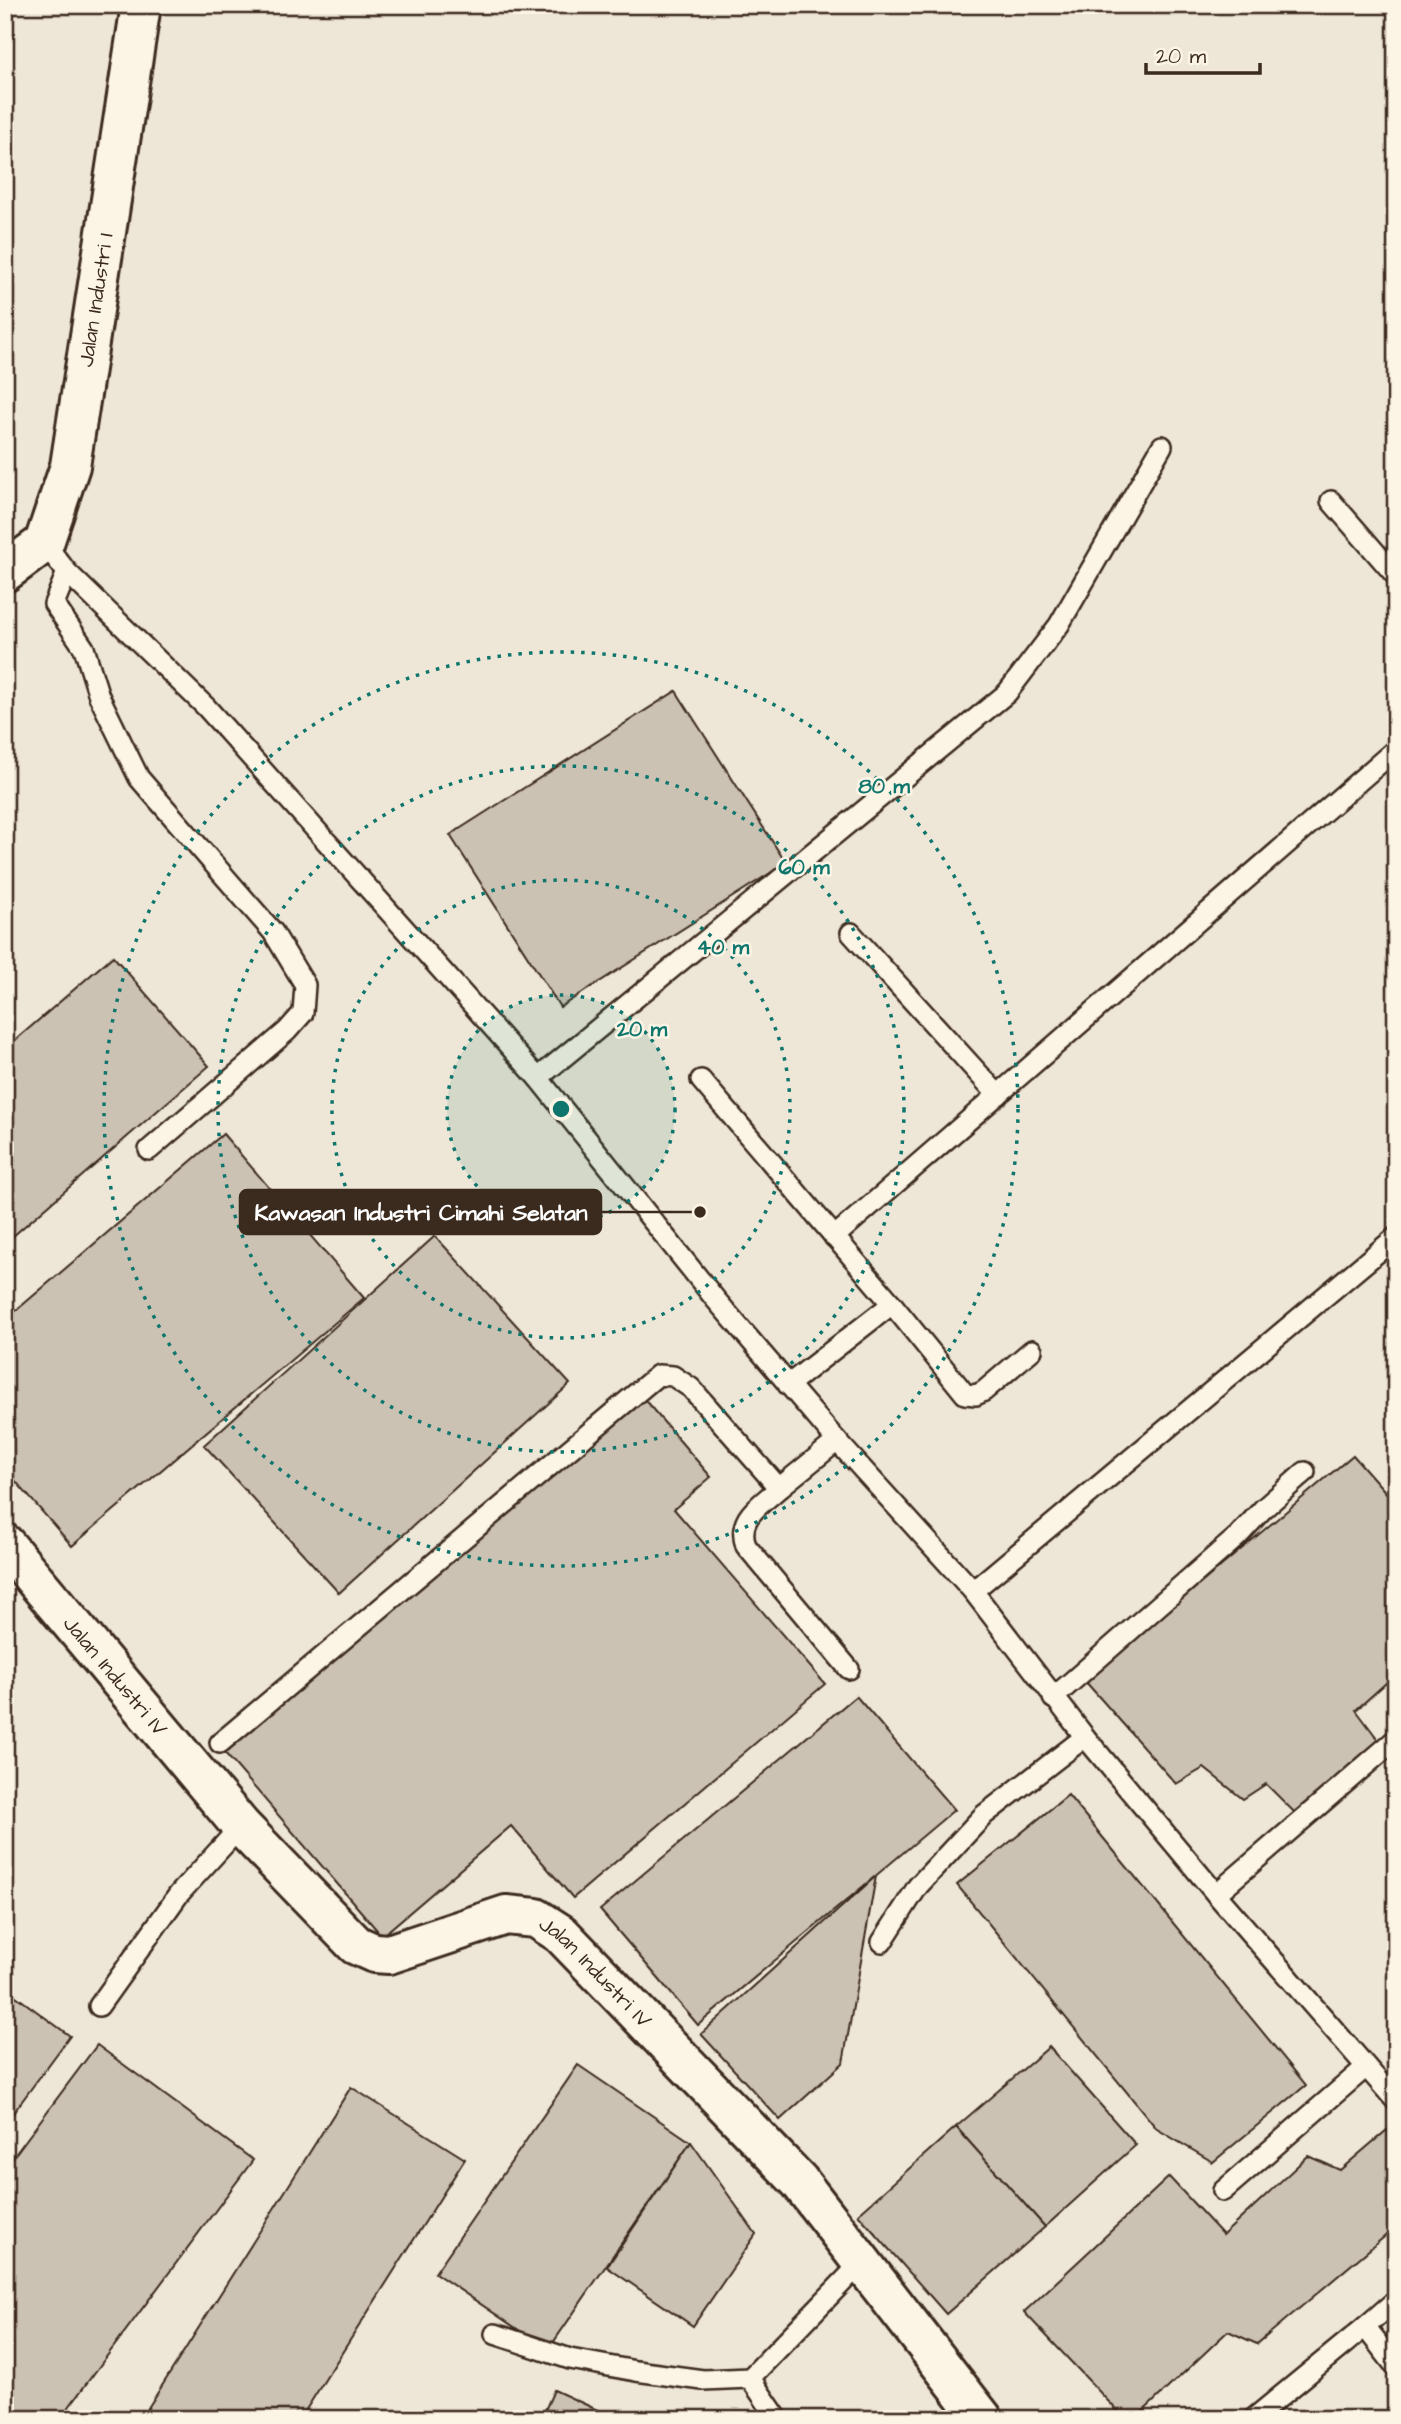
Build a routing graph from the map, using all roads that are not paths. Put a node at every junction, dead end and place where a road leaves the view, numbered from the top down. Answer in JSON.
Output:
{"nodes":[{"id":1,"x":141,"y":5,"type":"edge"},
{"id":2,"x":1162,"y":446,"type":"dead end"},
{"id":3,"x":1331,"y":501,"type":"dead end"},
{"id":4,"x":55,"y":558,"type":"junction"},
{"id":5,"x":5,"y":572,"type":"edge"},
{"id":6,"x":1396,"y":576,"type":"edge"},
{"id":7,"x":1396,"y":749,"type":"edge"},
{"id":8,"x":851,"y":933,"type":"dead end"},
{"id":9,"x":538,"y":1078,"type":"junction"},
{"id":10,"x":701,"y":1080,"type":"dead end"},
{"id":11,"x":998,"y":1095,"type":"junction"},
{"id":12,"x":149,"y":1150,"type":"dead end"},
{"id":13,"x":834,"y":1237,"type":"junction"},
{"id":14,"x":1396,"y":1237,"type":"edge"},
{"id":15,"x":892,"y":1304,"type":"junction"},
{"id":16,"x":1032,"y":1350,"type":"dead end"},
{"id":17,"x":788,"y":1385,"type":"junction"},
{"id":18,"x":837,"y":1441,"type":"junction"},
{"id":19,"x":1305,"y":1472,"type":"dead end"},
{"id":20,"x":779,"y":1488,"type":"junction"},
{"id":21,"x":5,"y":1544,"type":"edge"},
{"id":22,"x":973,"y":1591,"type":"junction"},
{"id":23,"x":849,"y":1669,"type":"dead end"},
{"id":24,"x":1053,"y":1698,"type":"junction"},
{"id":25,"x":1084,"y":1737,"type":"junction"},
{"id":26,"x":1396,"y":1739,"type":"edge"},
{"id":27,"x":220,"y":1744,"type":"dead end"},
{"id":28,"x":241,"y":1826,"type":"junction"},
{"id":29,"x":1216,"y":1894,"type":"junction"},
{"id":30,"x":882,"y":1942,"type":"dead end"},
{"id":31,"x":99,"y":2006,"type":"dead end"},
{"id":32,"x":1366,"y":2067,"type":"junction"},
{"id":33,"x":1396,"y":2101,"type":"edge"},
{"id":34,"x":1223,"y":2191,"type":"dead end"},
{"id":35,"x":862,"y":2262,"type":"junction"},
{"id":36,"x":1396,"y":2300,"type":"edge"},
{"id":37,"x":1365,"y":2327,"type":"junction"},
{"id":38,"x":495,"y":2334,"type":"dead end"},
{"id":39,"x":1396,"y":2367,"type":"edge"},
{"id":40,"x":750,"y":2378,"type":"junction"},
{"id":41,"x":778,"y":2419,"type":"edge"},
{"id":42,"x":983,"y":2419,"type":"edge"},
{"id":43,"x":1253,"y":2419,"type":"edge"}],
"edges":[{"from":1,"to":4,"type":"main road","name":"Jalan Industri I"},
{"from":2,"to":9,"type":"lane"},
{"from":3,"to":6,"type":"lane"},
{"from":4,"to":5,"type":"main road"},
{"from":4,"to":9,"type":"lane"},
{"from":4,"to":12,"type":"lane"},
{"from":7,"to":11,"type":"lane"},
{"from":8,"to":11,"type":"lane"},
{"from":9,"to":17,"type":"lane"},
{"from":10,"to":13,"type":"lane"},
{"from":11,"to":13,"type":"lane"},
{"from":13,"to":15,"type":"lane"},
{"from":14,"to":22,"type":"lane"},
{"from":15,"to":16,"type":"lane"},
{"from":15,"to":17,"type":"lane"},
{"from":17,"to":18,"type":"lane"},
{"from":18,"to":20,"type":"lane"},
{"from":18,"to":22,"type":"lane"},
{"from":19,"to":24,"type":"lane"},
{"from":20,"to":23,"type":"lane"},
{"from":20,"to":27,"type":"lane"},
{"from":21,"to":28,"type":"main road","name":"Jalan Industri IV"},
{"from":22,"to":24,"type":"lane"},
{"from":24,"to":25,"type":"lane"},
{"from":25,"to":29,"type":"lane"},
{"from":25,"to":30,"type":"lane"},
{"from":26,"to":29,"type":"lane"},
{"from":28,"to":31,"type":"lane"},
{"from":28,"to":35,"type":"main road","name":"Jalan Industri IV"},
{"from":29,"to":32,"type":"lane"},
{"from":32,"to":33,"type":"lane"},
{"from":32,"to":34,"type":"lane"},
{"from":35,"to":40,"type":"lane"},
{"from":35,"to":42,"type":"main road","name":"Jalan Industri IV"},
{"from":36,"to":37,"type":"lane"},
{"from":37,"to":39,"type":"lane"},
{"from":37,"to":43,"type":"lane"},
{"from":38,"to":40,"type":"lane"},
{"from":40,"to":41,"type":"lane"}]}
